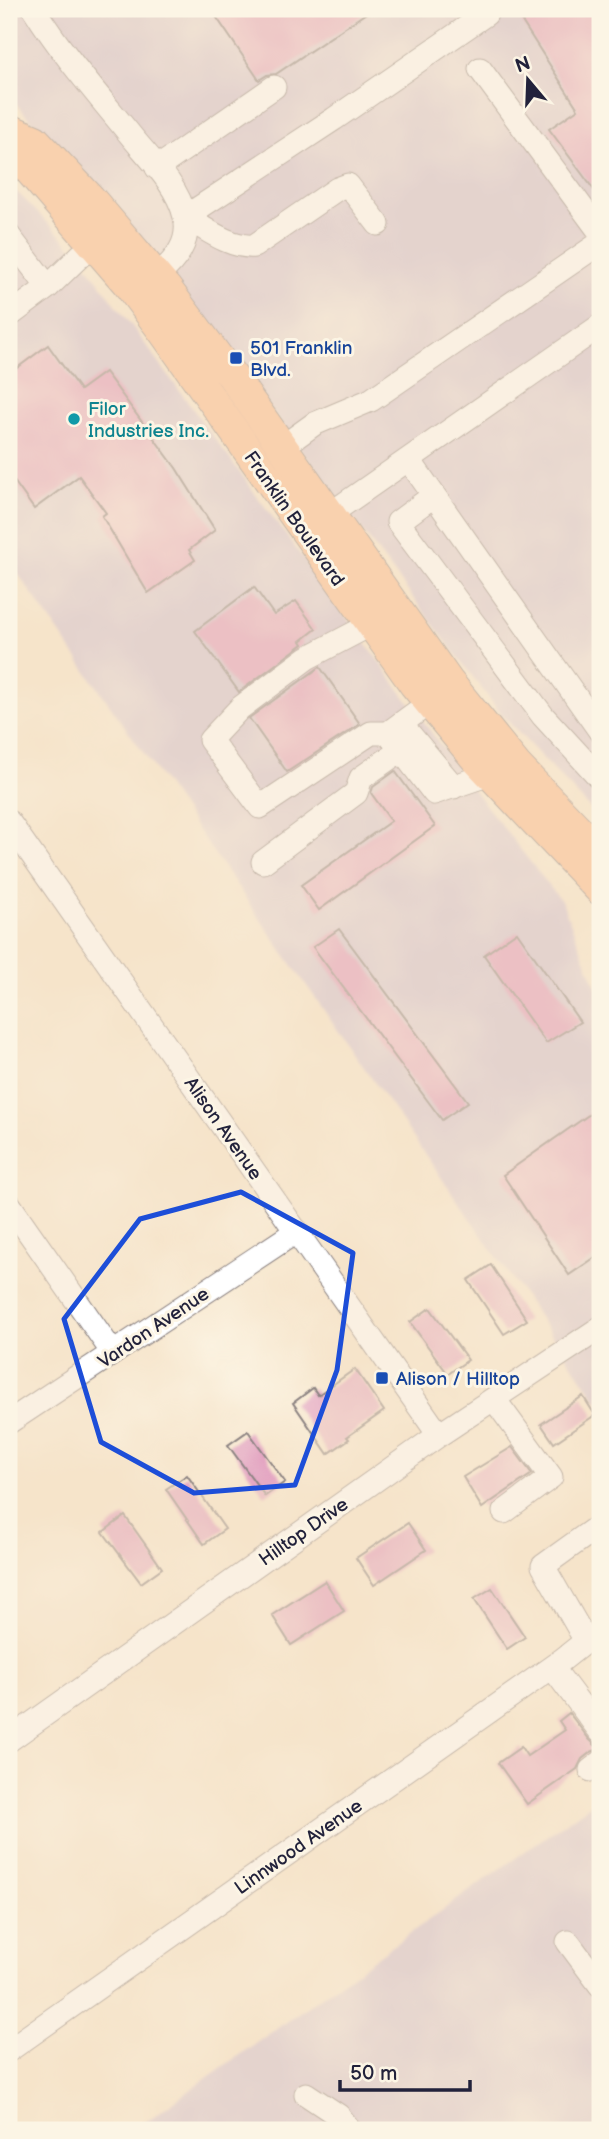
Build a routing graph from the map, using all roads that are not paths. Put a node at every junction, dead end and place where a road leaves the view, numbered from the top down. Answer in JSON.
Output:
{"nodes":[{"id":1,"x":34,"y":9,"type":"edge"},
{"id":2,"x":486,"y":15,"type":"dead end"},
{"id":3,"x":480,"y":69,"type":"dead end"},
{"id":4,"x":274,"y":87,"type":"dead end"},
{"id":5,"x":9,"y":131,"type":"edge"},
{"id":6,"x":157,"y":168,"type":"junction"},
{"id":7,"x":185,"y":217,"type":"junction"},
{"id":8,"x":378,"y":225,"type":"dead end"},
{"id":9,"x":600,"y":232,"type":"edge"},
{"id":10,"x":9,"y":236,"type":"edge"},
{"id":11,"x":600,"y":243,"type":"edge"},
{"id":12,"x":97,"y":247,"type":"junction"},
{"id":13,"x":157,"y":276,"type":"junction"},
{"id":14,"x":48,"y":287,"type":"junction"},
{"id":15,"x":9,"y":316,"type":"edge"},
{"id":16,"x":600,"y":326,"type":"edge"},
{"id":17,"x":282,"y":447,"type":"junction"},
{"id":18,"x":409,"y":460,"type":"junction"},
{"id":19,"x":433,"y":496,"type":"junction"},
{"id":20,"x":330,"y":514,"type":"junction"},
{"id":21,"x":370,"y":625,"type":"junction"},
{"id":22,"x":429,"y":703,"type":"junction"},
{"id":23,"x":600,"y":731,"type":"edge"},
{"id":24,"x":397,"y":736,"type":"junction"},
{"id":25,"x":490,"y":774,"type":"junction"},
{"id":26,"x":600,"y":778,"type":"edge"},
{"id":27,"x":9,"y":822,"type":"edge"},
{"id":28,"x":600,"y":852,"type":"edge"},
{"id":29,"x":263,"y":862,"type":"dead end"},
{"id":30,"x":600,"y":890,"type":"edge"},
{"id":31,"x":9,"y":1204,"type":"edge"},
{"id":32,"x":297,"y":1231,"type":"junction"},
{"id":33,"x":600,"y":1328,"type":"edge"},
{"id":34,"x":113,"y":1353,"type":"junction"},
{"id":35,"x":494,"y":1399,"type":"junction"},
{"id":36,"x":9,"y":1422,"type":"edge"},
{"id":37,"x":439,"y":1435,"type":"junction"},
{"id":38,"x":504,"y":1512,"type":"dead end"},
{"id":39,"x":600,"y":1525,"type":"edge"},
{"id":40,"x":552,"y":1667,"type":"junction"},
{"id":41,"x":600,"y":1731,"type":"edge"},
{"id":42,"x":9,"y":1740,"type":"edge"},
{"id":43,"x":568,"y":1942,"type":"dead end"},
{"id":44,"x":600,"y":1984,"type":"edge"},
{"id":45,"x":9,"y":2050,"type":"edge"},
{"id":46,"x":306,"y":2094,"type":"dead end"},
{"id":47,"x":350,"y":2130,"type":"edge"}],
"edges":[{"from":1,"to":6,"type":"street"},
{"from":2,"to":7,"type":"street"},
{"from":3,"to":9,"type":"street"},
{"from":4,"to":6,"type":"street"},
{"from":5,"to":12,"type":"main road","name":"Franklin Boulevard"},
{"from":5,"to":13,"type":"main road","name":"Franklin Boulevard"},
{"from":6,"to":7,"type":"street"},
{"from":7,"to":8,"type":"street"},
{"from":7,"to":13,"type":"street"},
{"from":10,"to":14,"type":"street"},
{"from":11,"to":17,"type":"street"},
{"from":12,"to":14,"type":"street"},
{"from":12,"to":21,"type":"main road","name":"Franklin Boulevard"},
{"from":13,"to":17,"type":"main road","name":"Franklin Boulevard"},
{"from":14,"to":15,"type":"street"},
{"from":16,"to":18,"type":"street"},
{"from":17,"to":20,"type":"main road","name":"Franklin Boulevard"},
{"from":18,"to":19,"type":"street"},
{"from":18,"to":20,"type":"street"},
{"from":19,"to":23,"type":"street"},
{"from":19,"to":26,"type":"street"},
{"from":20,"to":28,"type":"main road","name":"Franklin Boulevard"},
{"from":21,"to":22,"type":"main road","name":"Franklin Boulevard"},
{"from":21,"to":24,"type":"street"},
{"from":22,"to":24,"type":"street"},
{"from":22,"to":25,"type":"main road","name":"Franklin Boulevard"},
{"from":24,"to":25,"type":"street"},
{"from":24,"to":29,"type":"street"},
{"from":25,"to":30,"type":"main road","name":"Franklin Boulevard"},
{"from":27,"to":32,"type":"street","name":"Alison Avenue"},
{"from":31,"to":34,"type":"street"},
{"from":32,"to":34,"type":"street","name":"Vardon Avenue"},
{"from":32,"to":37,"type":"street","name":"Alison Avenue"},
{"from":33,"to":35,"type":"street","name":"Hilltop Drive"},
{"from":34,"to":36,"type":"street","name":"Vardon Avenue"},
{"from":35,"to":37,"type":"street","name":"Hilltop Drive"},
{"from":35,"to":38,"type":"street"},
{"from":37,"to":42,"type":"street","name":"Hilltop Drive"},
{"from":39,"to":40,"type":"street","name":"Linnwood Avenue"},
{"from":40,"to":41,"type":"street"},
{"from":40,"to":45,"type":"street","name":"Linnwood Avenue"},
{"from":43,"to":44,"type":"street"},
{"from":46,"to":47,"type":"street"}]}
